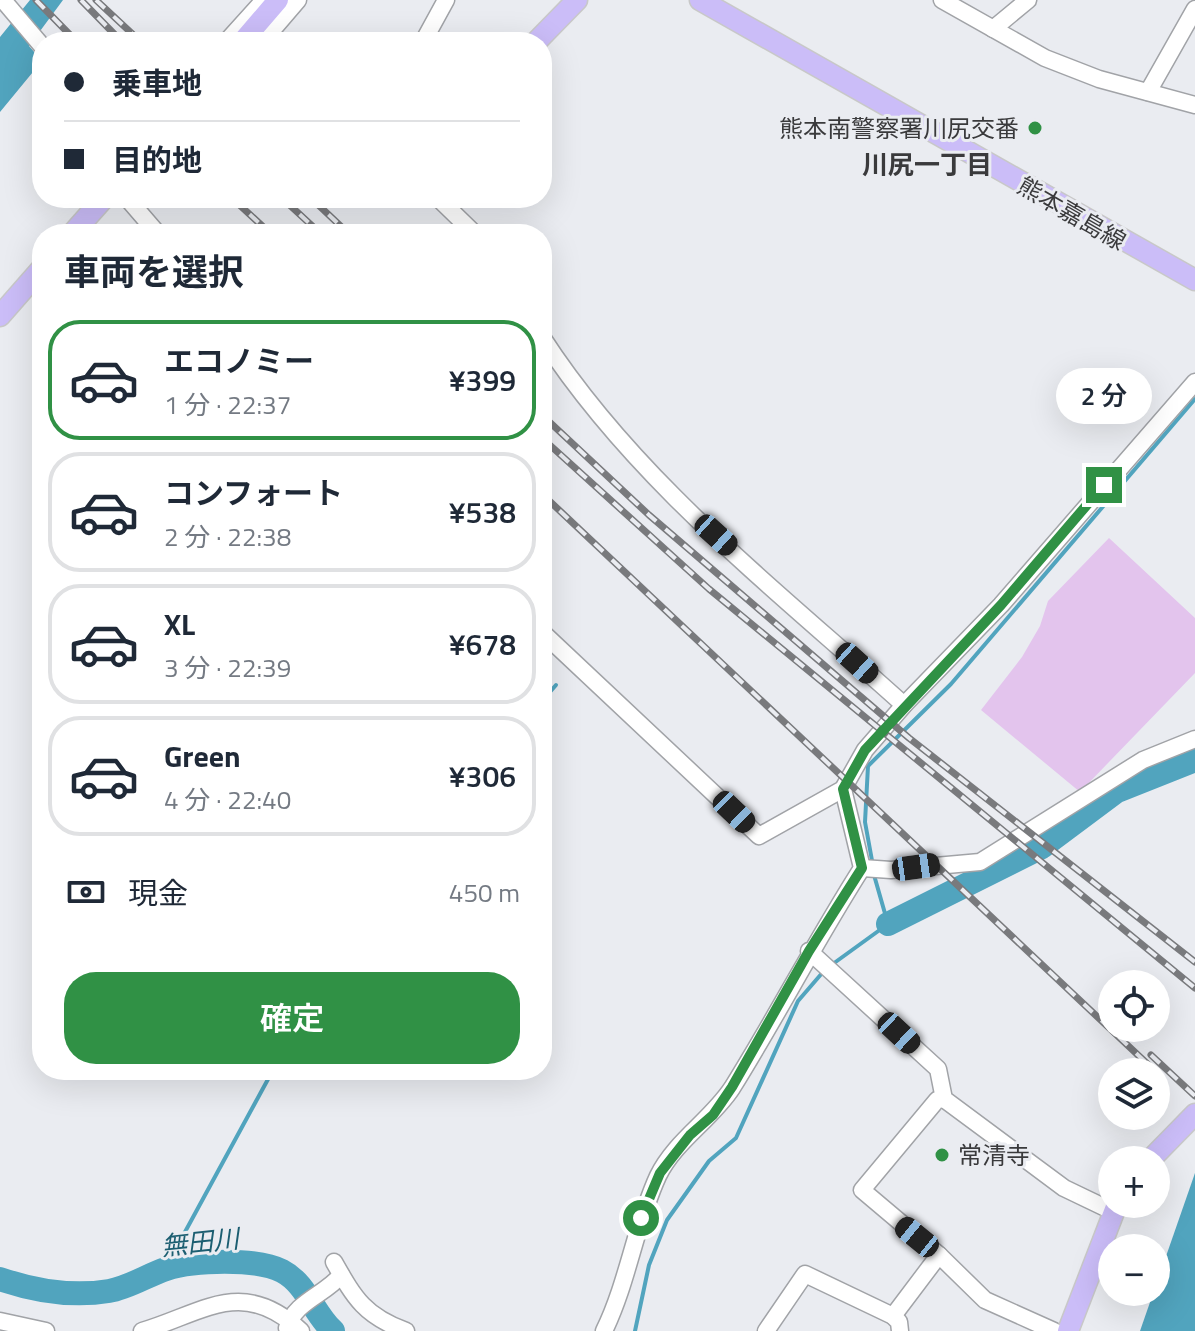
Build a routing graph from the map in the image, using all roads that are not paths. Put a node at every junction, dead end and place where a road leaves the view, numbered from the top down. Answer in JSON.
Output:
{"nodes":[{"id":1,"x":264,"y":0,"type":"edge"},
{"id":2,"x":278,"y":0,"type":"edge"},
{"id":3,"x":298,"y":0,"type":"edge"},
{"id":4,"x":446,"y":0,"type":"edge"},
{"id":5,"x":577,"y":0,"type":"edge"},
{"id":6,"x":700,"y":0,"type":"edge"},
{"id":7,"x":942,"y":0,"type":"edge"},
{"id":8,"x":1028,"y":0,"type":"edge"},
{"id":9,"x":5,"y":8,"type":"edge"},
{"id":10,"x":1195,"y":9,"type":"edge"},
{"id":11,"x":993,"y":29,"type":"junction"},
{"id":12,"x":235,"y":32,"type":"edge"},
{"id":13,"x":251,"y":32,"type":"edge"},
{"id":14,"x":271,"y":32,"type":"edge"},
{"id":15,"x":428,"y":32,"type":"edge"},
{"id":16,"x":546,"y":32,"type":"edge"},
{"id":17,"x":32,"y":36,"type":"edge"},
{"id":18,"x":1148,"y":92,"type":"junction"},
{"id":19,"x":1195,"y":105,"type":"edge"},
{"id":20,"x":95,"y":208,"type":"edge"},
{"id":21,"x":136,"y":208,"type":"edge"},
{"id":22,"x":448,"y":208,"type":"edge"},
{"id":23,"x":81,"y":224,"type":"edge"},
{"id":24,"x":149,"y":224,"type":"edge"},
{"id":25,"x":465,"y":224,"type":"edge"},
{"id":26,"x":32,"y":279,"type":"edge"},
{"id":27,"x":1195,"y":280,"type":"edge"},
{"id":28,"x":6,"y":309,"type":"edge"},
{"id":29,"x":552,"y":350,"type":"edge"},
{"id":30,"x":1195,"y":382,"type":"edge"},
{"id":31,"x":552,"y":641,"type":"edge"},
{"id":32,"x":904,"y":705,"type":"junction"},
{"id":33,"x":1195,"y":739,"type":"edge"},
{"id":34,"x":843,"y":789,"type":"junction"},
{"id":35,"x":862,"y":868,"type":"junction"},
{"id":36,"x":813,"y":954,"type":"junction"},
{"id":37,"x":944,"y":1099,"type":"junction"},
{"id":38,"x":1195,"y":1114,"type":"edge"},
{"id":39,"x":1164,"y":1146,"type":"edge"},
{"id":40,"x":1098,"y":1201,"type":"edge"},
{"id":41,"x":1112,"y":1218,"type":"edge"},
{"id":42,"x":939,"y":1255,"type":"junction"},
{"id":43,"x":0,"y":1321,"type":"edge"},
{"id":44,"x":293,"y":1323,"type":"edge"},
{"id":45,"x":896,"y":1324,"type":"edge"},
{"id":46,"x":46,"y":1331,"type":"edge"},
{"id":47,"x":142,"y":1331,"type":"edge"},
{"id":48,"x":406,"y":1331,"type":"edge"},
{"id":49,"x":604,"y":1331,"type":"edge"},
{"id":50,"x":766,"y":1331,"type":"edge"},
{"id":51,"x":1054,"y":1331,"type":"edge"},
{"id":52,"x":1068,"y":1331,"type":"edge"}],
"edges":[{"from":1,"to":12,"type":"street"},
{"from":2,"to":13,"type":"main road"},
{"from":3,"to":14,"type":"street"},
{"from":4,"to":15,"type":"street"},
{"from":5,"to":16,"type":"main road"},
{"from":6,"to":27,"type":"main road","name":"熊本嘉島線"},
{"from":7,"to":11,"type":"street"},
{"from":8,"to":11,"type":"street"},
{"from":9,"to":17,"type":"street"},
{"from":10,"to":18,"type":"street"},
{"from":11,"to":18,"type":"street"},
{"from":18,"to":19,"type":"street"},
{"from":20,"to":23,"type":"main road"},
{"from":21,"to":24,"type":"street"},
{"from":22,"to":25,"type":"street"},
{"from":26,"to":28,"type":"main road"},
{"from":29,"to":32,"type":"street"},
{"from":30,"to":32,"type":"street"},
{"from":31,"to":34,"type":"street"},
{"from":32,"to":34,"type":"street"},
{"from":33,"to":35,"type":"street"},
{"from":34,"to":35,"type":"street"},
{"from":35,"to":36,"type":"street"},
{"from":36,"to":37,"type":"street"},
{"from":36,"to":49,"type":"street"},
{"from":37,"to":40,"type":"street"},
{"from":37,"to":42,"type":"street"},
{"from":38,"to":39,"type":"main road"},
{"from":41,"to":52,"type":"main road"},
{"from":42,"to":45,"type":"street"},
{"from":42,"to":51,"type":"street"},
{"from":43,"to":46,"type":"street"},
{"from":44,"to":47,"type":"street"},
{"from":44,"to":48,"type":"street"},
{"from":45,"to":50,"type":"street"}]}
